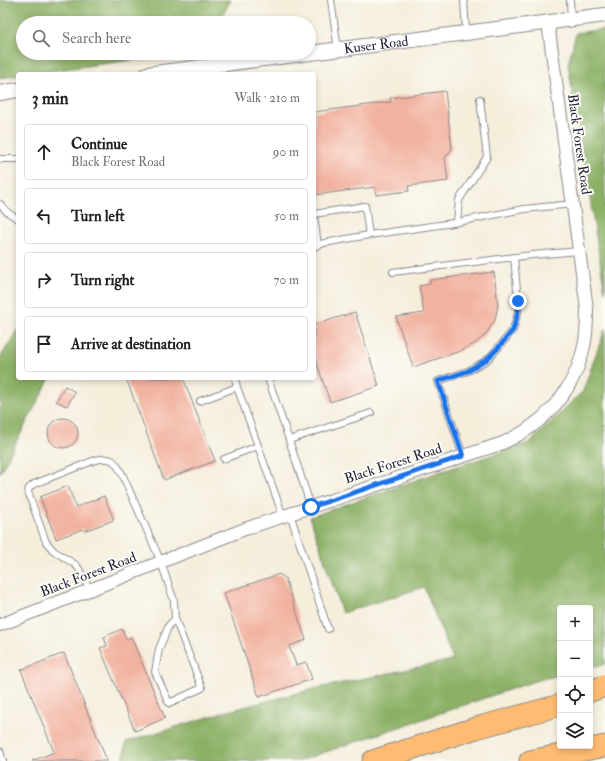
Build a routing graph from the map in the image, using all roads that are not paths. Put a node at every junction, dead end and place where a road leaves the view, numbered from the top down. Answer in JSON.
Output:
{"nodes":[{"id":1,"x":331,"y":0,"type":"edge"},
{"id":2,"x":464,"y":0,"type":"edge"},
{"id":3,"x":570,"y":0,"type":"edge"},
{"id":4,"x":605,"y":15,"type":"edge"},
{"id":5,"x":571,"y":20,"type":"junction"},
{"id":6,"x":548,"y":23,"type":"junction"},
{"id":7,"x":466,"y":33,"type":"junction"},
{"id":8,"x":338,"y":50,"type":"junction"},
{"id":9,"x":316,"y":53,"type":"edge"},
{"id":10,"x":258,"y":60,"type":"edge"},
{"id":11,"x":163,"y":72,"type":"edge"},
{"id":12,"x":16,"y":90,"type":"edge"},
{"id":13,"x":0,"y":93,"type":"edge"},
{"id":14,"x":480,"y":99,"type":"dead end"},
{"id":15,"x":0,"y":159,"type":"edge"},
{"id":16,"x":16,"y":159,"type":"edge"},
{"id":17,"x":0,"y":204,"type":"edge"},
{"id":18,"x":573,"y":204,"type":"junction"},
{"id":19,"x":316,"y":215,"type":"edge"},
{"id":20,"x":16,"y":218,"type":"edge"},
{"id":21,"x":457,"y":222,"type":"junction"},
{"id":22,"x":370,"y":235,"type":"junction"},
{"id":23,"x":316,"y":246,"type":"edge"},
{"id":24,"x":579,"y":251,"type":"junction"},
{"id":25,"x":514,"y":257,"type":"junction"},
{"id":26,"x":393,"y":272,"type":"dead end"},
{"id":27,"x":236,"y":380,"type":"edge"},
{"id":28,"x":269,"y":380,"type":"edge"},
{"id":29,"x":238,"y":387,"type":"junction"},
{"id":30,"x":200,"y":401,"type":"dead end"},
{"id":31,"x":371,"y":413,"type":"dead end"},
{"id":32,"x":289,"y":440,"type":"junction"},
{"id":33,"x":258,"y":446,"type":"junction"},
{"id":34,"x":463,"y":456,"type":"junction"},
{"id":35,"x":224,"y":459,"type":"dead end"},
{"id":36,"x":311,"y":507,"type":"junction"},
{"id":37,"x":286,"y":515,"type":"junction"},
{"id":38,"x":161,"y":562,"type":"junction"},
{"id":39,"x":90,"y":590,"type":"junction"},
{"id":40,"x":175,"y":619,"type":"junction"},
{"id":41,"x":0,"y":625,"type":"edge"},
{"id":42,"x":328,"y":628,"type":"dead end"},
{"id":43,"x":605,"y":686,"type":"edge"},
{"id":44,"x":593,"y":690,"type":"edge"},
{"id":45,"x":605,"y":693,"type":"edge"},
{"id":46,"x":593,"y":696,"type":"edge"},
{"id":47,"x":557,"y":702,"type":"edge"},
{"id":48,"x":557,"y":706,"type":"edge"},
{"id":49,"x":476,"y":728,"type":"junction"},
{"id":50,"x":605,"y":737,"type":"edge"},
{"id":51,"x":593,"y":740,"type":"edge"},
{"id":52,"x":605,"y":746,"type":"edge"},
{"id":53,"x":561,"y":749,"type":"edge"},
{"id":54,"x":0,"y":751,"type":"edge"},
{"id":55,"x":3,"y":761,"type":"edge"},
{"id":56,"x":373,"y":761,"type":"edge"},
{"id":57,"x":518,"y":761,"type":"edge"},
{"id":58,"x":530,"y":761,"type":"edge"}],
"edges":[{"from":1,"to":8,"type":"lane"},
{"from":2,"to":7,"type":"lane"},
{"from":3,"to":5,"type":"lane"},
{"from":4,"to":5,"type":"street","name":"Kuser Road"},
{"from":5,"to":6,"type":"street","name":"Kuser Road"},
{"from":6,"to":7,"type":"street","name":"Kuser Road"},
{"from":6,"to":18,"type":"street","name":"Black Forest Road"},
{"from":7,"to":8,"type":"street","name":"Kuser Road"},
{"from":8,"to":9,"type":"street","name":"Kuser Road"},
{"from":10,"to":11,"type":"street","name":"Kuser Road"},
{"from":12,"to":13,"type":"street"},
{"from":14,"to":21,"type":"lane"},
{"from":15,"to":16,"type":"lane"},
{"from":17,"to":20,"type":"lane"},
{"from":18,"to":21,"type":"lane"},
{"from":18,"to":24,"type":"street","name":"Black Forest Road"},
{"from":19,"to":22,"type":"lane"},
{"from":21,"to":22,"type":"lane"},
{"from":22,"to":23,"type":"lane"},
{"from":24,"to":25,"type":"lane"},
{"from":24,"to":34,"type":"street","name":"Black Forest Road"},
{"from":25,"to":26,"type":"lane"},
{"from":25,"to":34,"type":"lane"},
{"from":27,"to":29,"type":"lane"},
{"from":28,"to":32,"type":"lane"},
{"from":29,"to":30,"type":"lane"},
{"from":29,"to":33,"type":"lane"},
{"from":31,"to":32,"type":"lane"},
{"from":32,"to":36,"type":"lane"},
{"from":33,"to":35,"type":"lane"},
{"from":33,"to":37,"type":"lane"},
{"from":34,"to":36,"type":"street","name":"Black Forest Road"},
{"from":36,"to":37,"type":"street","name":"Black Forest Road"},
{"from":37,"to":38,"type":"street","name":"Black Forest Road"},
{"from":37,"to":42,"type":"lane"},
{"from":38,"to":39,"type":"street","name":"Black Forest Road"},
{"from":38,"to":39,"type":"lane"},
{"from":38,"to":40,"type":"lane"},
{"from":39,"to":41,"type":"street","name":"Black Forest Road"},
{"from":40,"to":40,"type":"lane"},
{"from":43,"to":44,"type":"highway"},
{"from":45,"to":46,"type":"highway"},
{"from":47,"to":49,"type":"highway"},
{"from":48,"to":49,"type":"highway"},
{"from":49,"to":56,"type":"highway"},
{"from":50,"to":51,"type":"highway"},
{"from":52,"to":58,"type":"highway"},
{"from":53,"to":57,"type":"highway"},
{"from":54,"to":55,"type":"lane"}]}
